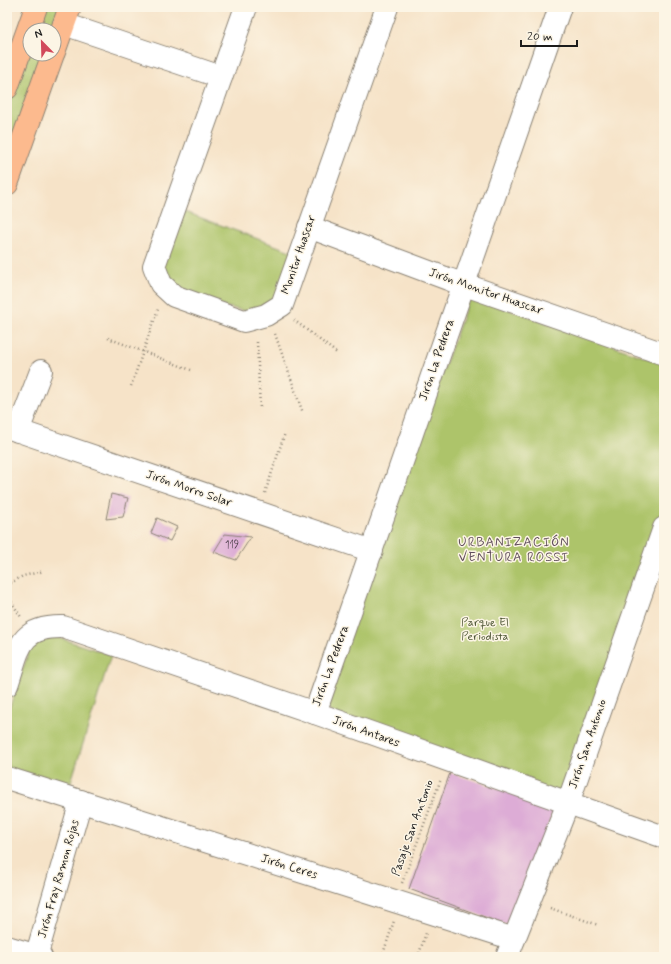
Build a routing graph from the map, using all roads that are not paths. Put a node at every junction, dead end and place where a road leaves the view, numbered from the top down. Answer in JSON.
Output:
{"nodes":[{"id":1,"x":36,"y":7,"type":"edge"},
{"id":2,"x":246,"y":7,"type":"edge"},
{"id":3,"x":387,"y":7,"type":"edge"},
{"id":4,"x":560,"y":7,"type":"edge"},
{"id":5,"x":67,"y":16,"type":"edge"},
{"id":6,"x":62,"y":30,"type":"edge"},
{"id":7,"x":51,"y":62,"type":"edge"},
{"id":8,"x":221,"y":77,"type":"junction"},
{"id":9,"x":7,"y":88,"type":"edge"},
{"id":10,"x":7,"y":184,"type":"edge"},
{"id":11,"x":309,"y":227,"type":"junction"},
{"id":12,"x":463,"y":284,"type":"junction"},
{"id":13,"x":664,"y":354,"type":"edge"},
{"id":14,"x":41,"y":371,"type":"dead end"},
{"id":15,"x":12,"y":429,"type":"edge"},
{"id":16,"x":664,"y":528,"type":"edge"},
{"id":17,"x":372,"y":551,"type":"junction"},
{"id":18,"x":7,"y":686,"type":"edge"},
{"id":19,"x":314,"y":713,"type":"junction"},
{"id":20,"x":7,"y":778,"type":"edge"},
{"id":21,"x":73,"y":799,"type":"junction"},
{"id":22,"x":568,"y":803,"type":"junction"},
{"id":23,"x":664,"y":838,"type":"edge"},
{"id":24,"x":7,"y":947,"type":"edge"},
{"id":25,"x":510,"y":948,"type":"edge"},
{"id":26,"x":38,"y":957,"type":"edge"}],
"edges":[{"from":1,"to":9,"type":"main road"},
{"from":2,"to":8,"type":"street","name":"Monitor Huascar"},
{"from":3,"to":11,"type":"street","name":"Monitor Huascar"},
{"from":4,"to":12,"type":"street","name":"Jirón La Pedrera"},
{"from":5,"to":6,"type":"main road"},
{"from":5,"to":8,"type":"street"},
{"from":7,"to":10,"type":"main road"},
{"from":8,"to":11,"type":"street","name":"Monitor Huascar"},
{"from":11,"to":12,"type":"street","name":"Jirón Monitor Huascar"},
{"from":12,"to":13,"type":"street","name":"Jirón Monitor Huascar"},
{"from":12,"to":17,"type":"street","name":"Jirón La Pedrera"},
{"from":14,"to":15,"type":"street"},
{"from":15,"to":17,"type":"street","name":"Jirón Morro Solar"},
{"from":16,"to":22,"type":"street","name":"Jirón San Antonio"},
{"from":17,"to":19,"type":"street","name":"Jirón La Pedrera"},
{"from":18,"to":19,"type":"street","name":"Jirón Antares"},
{"from":19,"to":22,"type":"street","name":"Jirón Antares"},
{"from":20,"to":21,"type":"street"},
{"from":21,"to":25,"type":"street","name":"Jirón Ceres"},
{"from":21,"to":26,"type":"street","name":"Jirón Fray Ramon Rojas"},
{"from":22,"to":23,"type":"street","name":"Jirón Antares"},
{"from":22,"to":25,"type":"street","name":"Jirón San Antonio"},
{"from":24,"to":26,"type":"street"}]}
